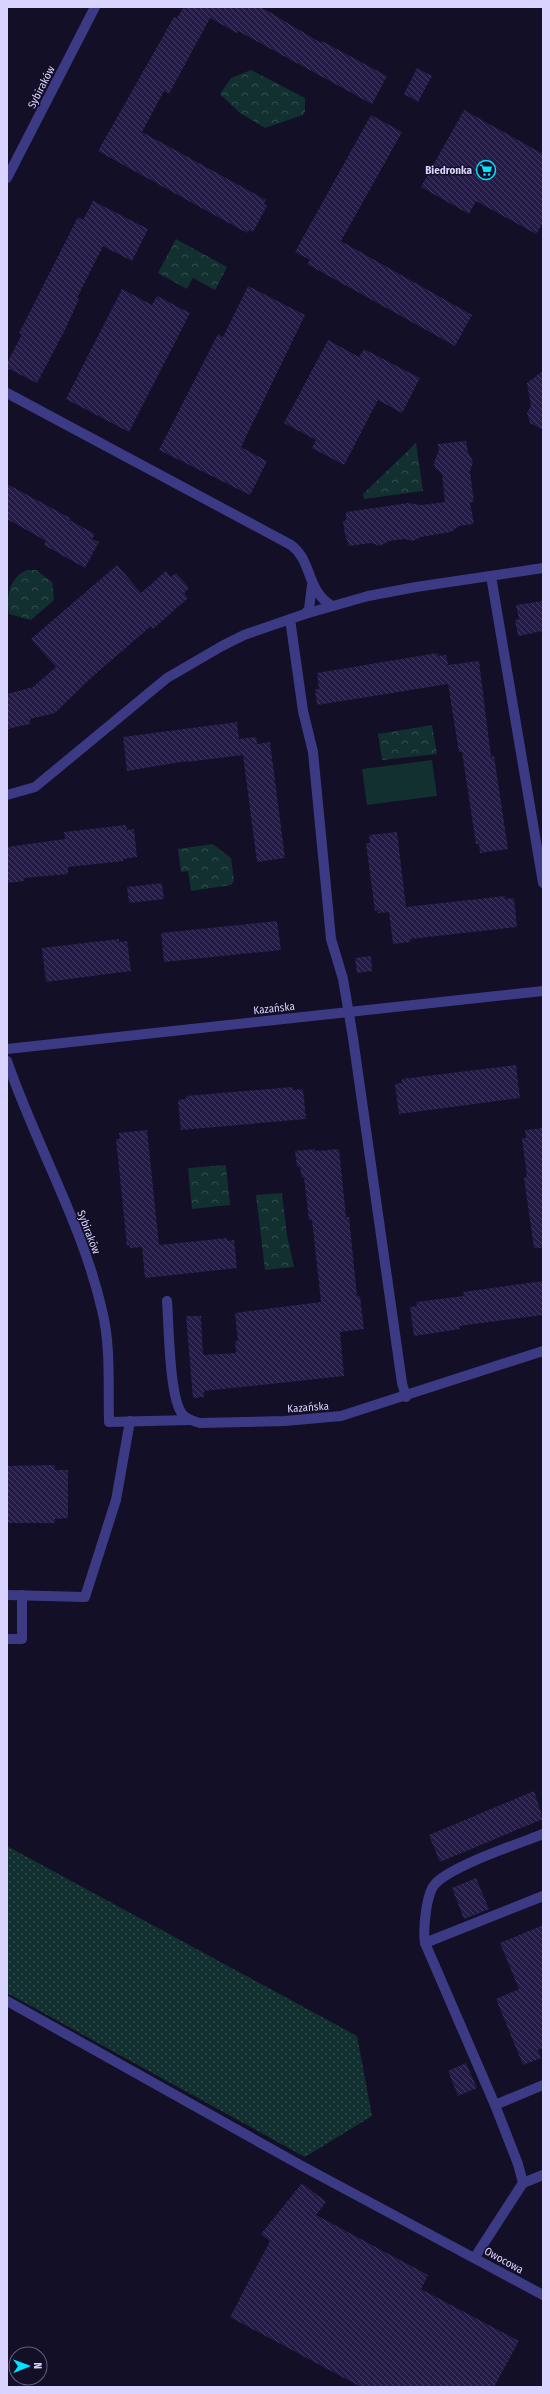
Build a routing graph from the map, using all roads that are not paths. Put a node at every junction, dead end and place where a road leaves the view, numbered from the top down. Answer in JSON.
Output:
{"nodes":[{"id":1,"x":95,"y":7,"type":"edge"},
{"id":2,"x":7,"y":178,"type":"edge"},
{"id":3,"x":7,"y":393,"type":"edge"},
{"id":4,"x":543,"y":568,"type":"edge"},
{"id":5,"x":491,"y":576,"type":"junction"},
{"id":6,"x":312,"y":586,"type":"junction"},
{"id":7,"x":332,"y":606,"type":"junction"},
{"id":8,"x":305,"y":614,"type":"junction"},
{"id":9,"x":290,"y":620,"type":"junction"},
{"id":10,"x":7,"y":795,"type":"edge"},
{"id":11,"x":543,"y":883,"type":"edge"},
{"id":12,"x":543,"y":991,"type":"edge"},
{"id":13,"x":349,"y":1012,"type":"junction"},
{"id":14,"x":7,"y":1049,"type":"edge"},
{"id":15,"x":7,"y":1061,"type":"edge"},
{"id":16,"x":167,"y":1301,"type":"dead end"},
{"id":17,"x":543,"y":1351,"type":"edge"},
{"id":18,"x":406,"y":1397,"type":"junction"},
{"id":19,"x":190,"y":1420,"type":"junction"},
{"id":20,"x":130,"y":1421,"type":"junction"},
{"id":21,"x":109,"y":1422,"type":"joint"},
{"id":22,"x":7,"y":1595,"type":"edge"},
{"id":23,"x":22,"y":1595,"type":"junction"},
{"id":24,"x":7,"y":1639,"type":"edge"},
{"id":25,"x":543,"y":1834,"type":"edge"},
{"id":26,"x":543,"y":1896,"type":"edge"},
{"id":27,"x":425,"y":1943,"type":"junction"},
{"id":28,"x":7,"y":2002,"type":"edge"},
{"id":29,"x":543,"y":2085,"type":"edge"},
{"id":30,"x":495,"y":2105,"type":"junction"},
{"id":31,"x":543,"y":2175,"type":"edge"},
{"id":32,"x":523,"y":2183,"type":"junction"},
{"id":33,"x":474,"y":2257,"type":"junction"},
{"id":34,"x":543,"y":2295,"type":"edge"}],
"edges":[{"from":1,"to":2,"type":"street","name":"Sybiraków"},
{"from":3,"to":6,"type":"street"},
{"from":4,"to":5,"type":"street"},
{"from":5,"to":7,"type":"street"},
{"from":5,"to":11,"type":"street"},
{"from":6,"to":7,"type":"street"},
{"from":6,"to":8,"type":"street"},
{"from":7,"to":8,"type":"street"},
{"from":8,"to":9,"type":"street"},
{"from":9,"to":10,"type":"street"},
{"from":9,"to":13,"type":"street"},
{"from":12,"to":13,"type":"street","name":"Kazańska"},
{"from":13,"to":14,"type":"street","name":"Kazańska"},
{"from":13,"to":18,"type":"street"},
{"from":15,"to":21,"type":"street","name":"Sybiraków"},
{"from":16,"to":19,"type":"street"},
{"from":17,"to":18,"type":"street","name":"Kazańska"},
{"from":18,"to":19,"type":"street","name":"Kazańska"},
{"from":19,"to":20,"type":"street","name":"Kazańska"},
{"from":20,"to":21,"type":"street","name":"Kazańska"},
{"from":20,"to":23,"type":"street"},
{"from":22,"to":23,"type":"street"},
{"from":23,"to":24,"type":"street"},
{"from":25,"to":27,"type":"street"},
{"from":26,"to":27,"type":"street"},
{"from":27,"to":30,"type":"street"},
{"from":28,"to":33,"type":"street","name":"Owocowa"},
{"from":29,"to":30,"type":"street"},
{"from":30,"to":32,"type":"street"},
{"from":31,"to":32,"type":"street"},
{"from":32,"to":33,"type":"street"},
{"from":33,"to":34,"type":"street","name":"Owocowa"}]}
